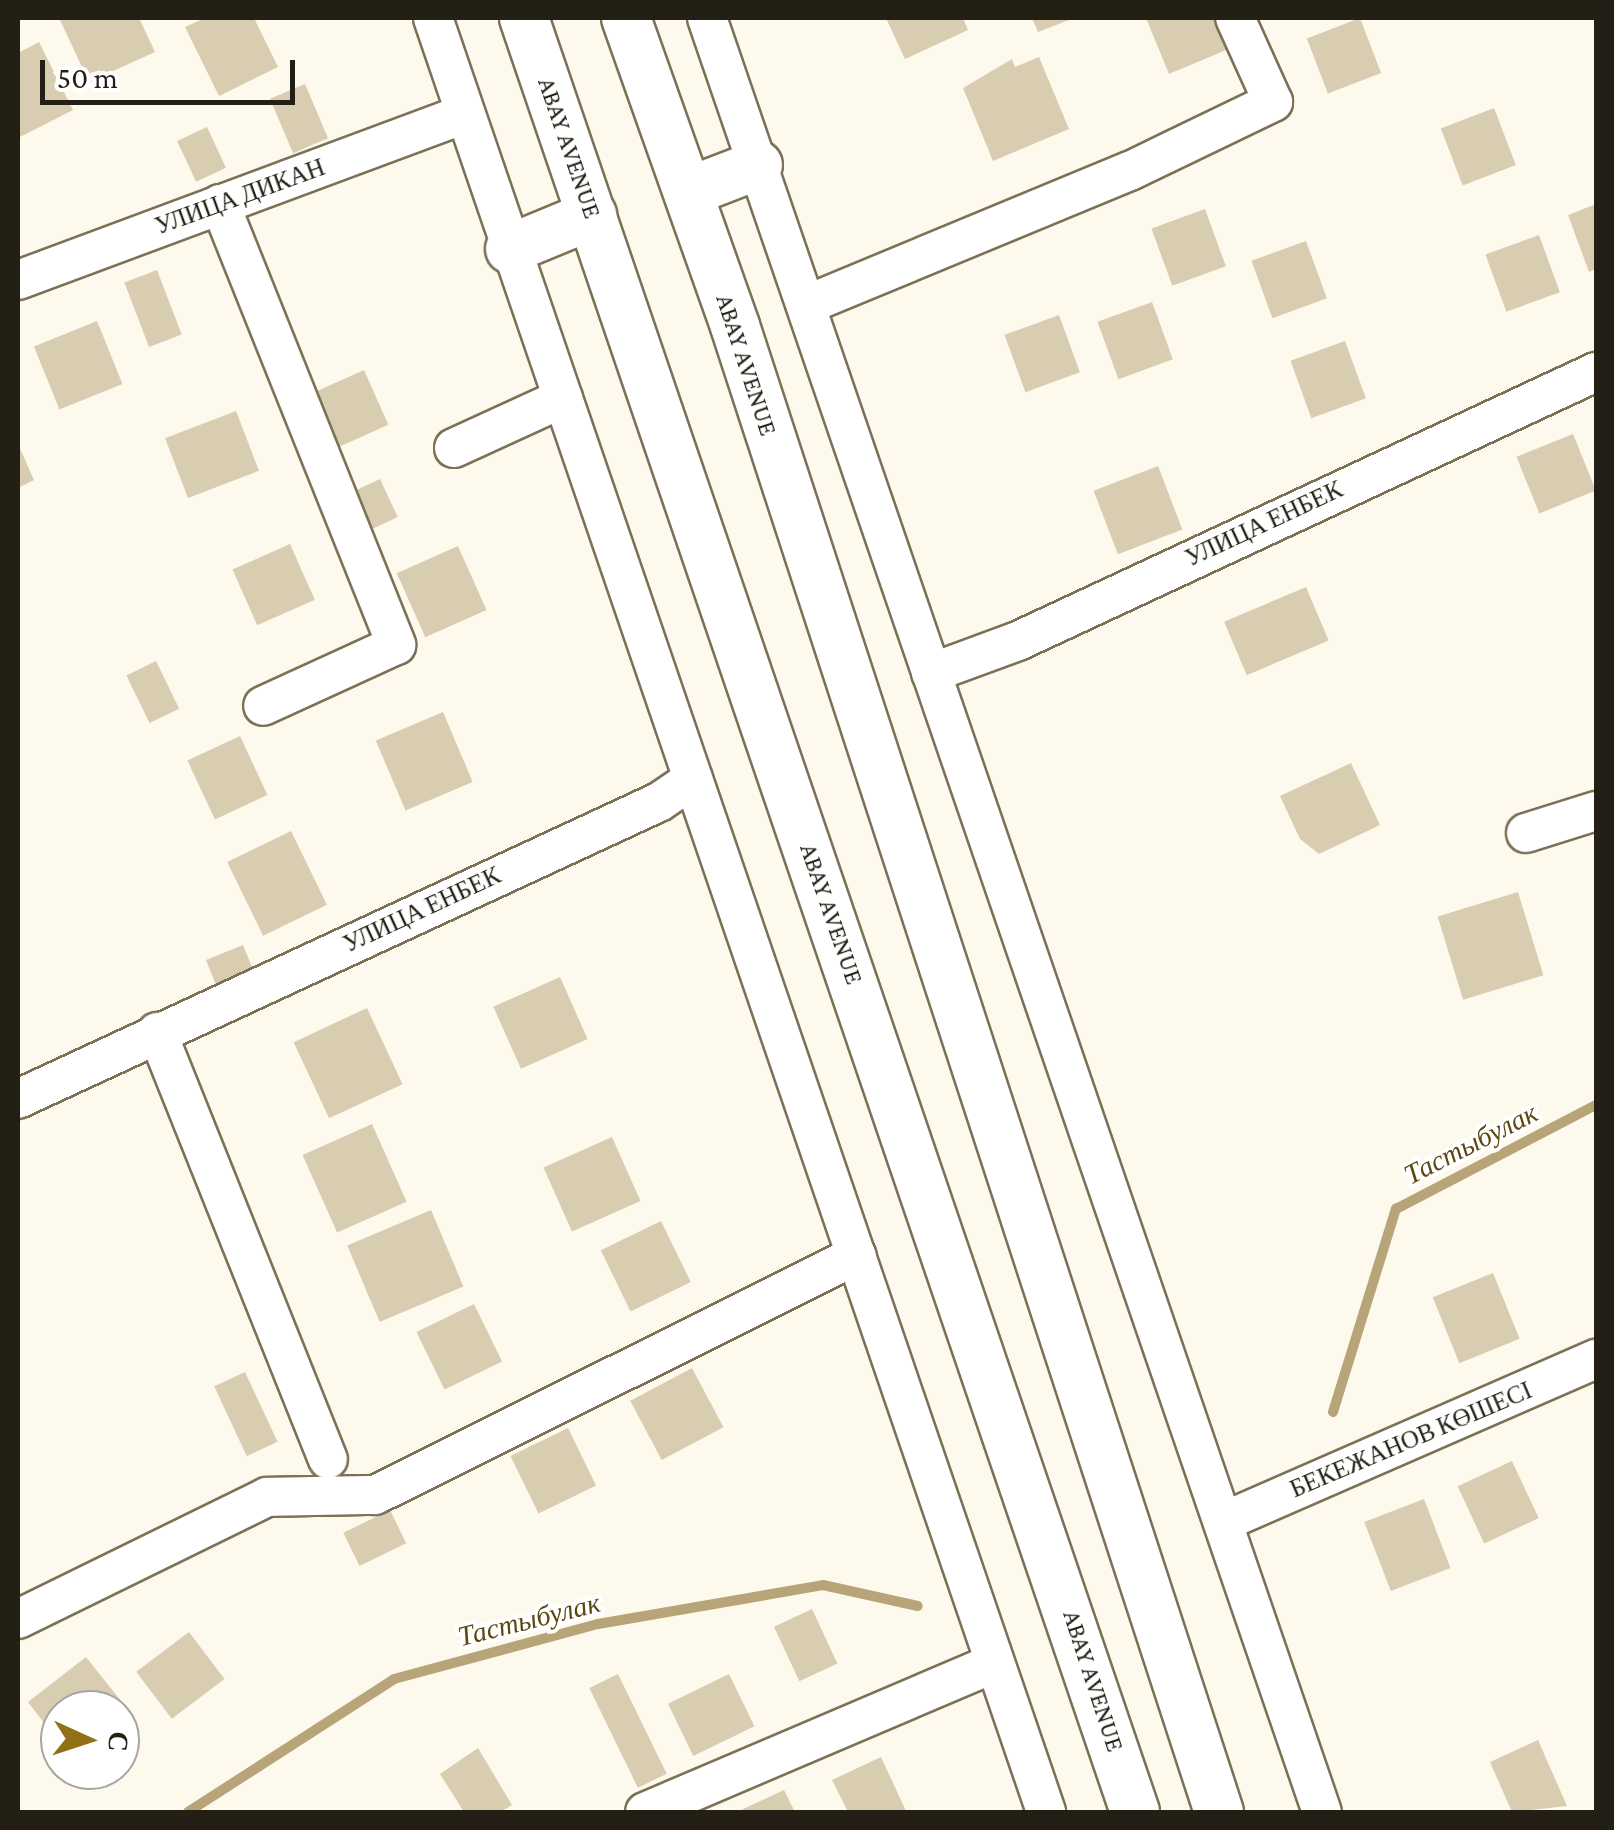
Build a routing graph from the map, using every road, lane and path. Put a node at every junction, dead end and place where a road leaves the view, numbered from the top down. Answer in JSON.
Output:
{"nodes":[{"id":1,"x":432,"y":18,"type":"edge"},
{"id":2,"x":524,"y":18,"type":"edge"},
{"id":3,"x":626,"y":18,"type":"edge"},
{"id":4,"x":708,"y":18,"type":"edge"},
{"id":5,"x":1235,"y":18,"type":"edge"},
{"id":6,"x":462,"y":115,"type":"junction"},
{"id":7,"x":758,"y":164,"type":"junction"},
{"id":8,"x":688,"y":192,"type":"junction"},
{"id":9,"x":220,"y":204,"type":"junction"},
{"id":10,"x":592,"y":215,"type":"junction"},
{"id":11,"x":510,"y":249,"type":"junction"},
{"id":12,"x":18,"y":280,"type":"edge"},
{"id":13,"x":806,"y":304,"type":"junction"},
{"id":14,"x":1596,"y":372,"type":"edge"},
{"id":15,"x":563,"y":398,"type":"junction"},
{"id":16,"x":454,"y":448,"type":"dead end"},
{"id":17,"x":931,"y":673,"type":"junction"},
{"id":18,"x":263,"y":706,"type":"dead end"},
{"id":19,"x":693,"y":779,"type":"junction"},
{"id":20,"x":1596,"y":811,"type":"edge"},
{"id":21,"x":1526,"y":834,"type":"dead end"},
{"id":22,"x":153,"y":1034,"type":"junction"},
{"id":23,"x":18,"y":1099,"type":"edge"},
{"id":24,"x":856,"y":1254,"type":"junction"},
{"id":25,"x":1596,"y":1359,"type":"edge"},
{"id":26,"x":328,"y":1459,"type":"dead end"},
{"id":27,"x":1225,"y":1520,"type":"junction"},
{"id":28,"x":18,"y":1619,"type":"edge"},
{"id":29,"x":995,"y":1663,"type":"junction"},
{"id":30,"x":659,"y":1810,"type":"edge"},
{"id":31,"x":1046,"y":1812,"type":"edge"},
{"id":32,"x":1135,"y":1812,"type":"edge"},
{"id":33,"x":1219,"y":1812,"type":"edge"},
{"id":34,"x":1322,"y":1812,"type":"edge"}],
"edges":[{"from":1,"to":6,"type":"street"},
{"from":2,"to":10,"type":"main road","name":"ABAY AVENUE"},
{"from":3,"to":8,"type":"main road","name":"ABAY AVENUE"},
{"from":4,"to":7,"type":"street"},
{"from":5,"to":13,"type":"street"},
{"from":6,"to":9,"type":"street","name":"УЛИЦА ДИКАН"},
{"from":6,"to":11,"type":"street"},
{"from":7,"to":8,"type":"main road"},
{"from":7,"to":13,"type":"street"},
{"from":8,"to":33,"type":"main road","name":"ABAY AVENUE"},
{"from":9,"to":12,"type":"street","name":"УЛИЦА ДИКАН"},
{"from":9,"to":18,"type":"street"},
{"from":10,"to":11,"type":"main road"},
{"from":10,"to":32,"type":"main road","name":"ABAY AVENUE"},
{"from":11,"to":15,"type":"street"},
{"from":13,"to":17,"type":"street"},
{"from":14,"to":17,"type":"street","name":"УЛИЦА ЕНБЕК"},
{"from":15,"to":16,"type":"street"},
{"from":15,"to":19,"type":"street"},
{"from":17,"to":27,"type":"street"},
{"from":19,"to":22,"type":"street","name":"УЛИЦА ЕНБЕК"},
{"from":19,"to":24,"type":"street"},
{"from":20,"to":21,"type":"street"},
{"from":22,"to":23,"type":"street","name":"УЛИЦА ЕНБЕК"},
{"from":22,"to":26,"type":"street"},
{"from":24,"to":28,"type":"street"},
{"from":24,"to":29,"type":"street"},
{"from":25,"to":27,"type":"street","name":"БЕКЕЖАНОВ КӨШЕСІ"},
{"from":27,"to":34,"type":"street"},
{"from":29,"to":30,"type":"street"},
{"from":29,"to":31,"type":"street"}]}
